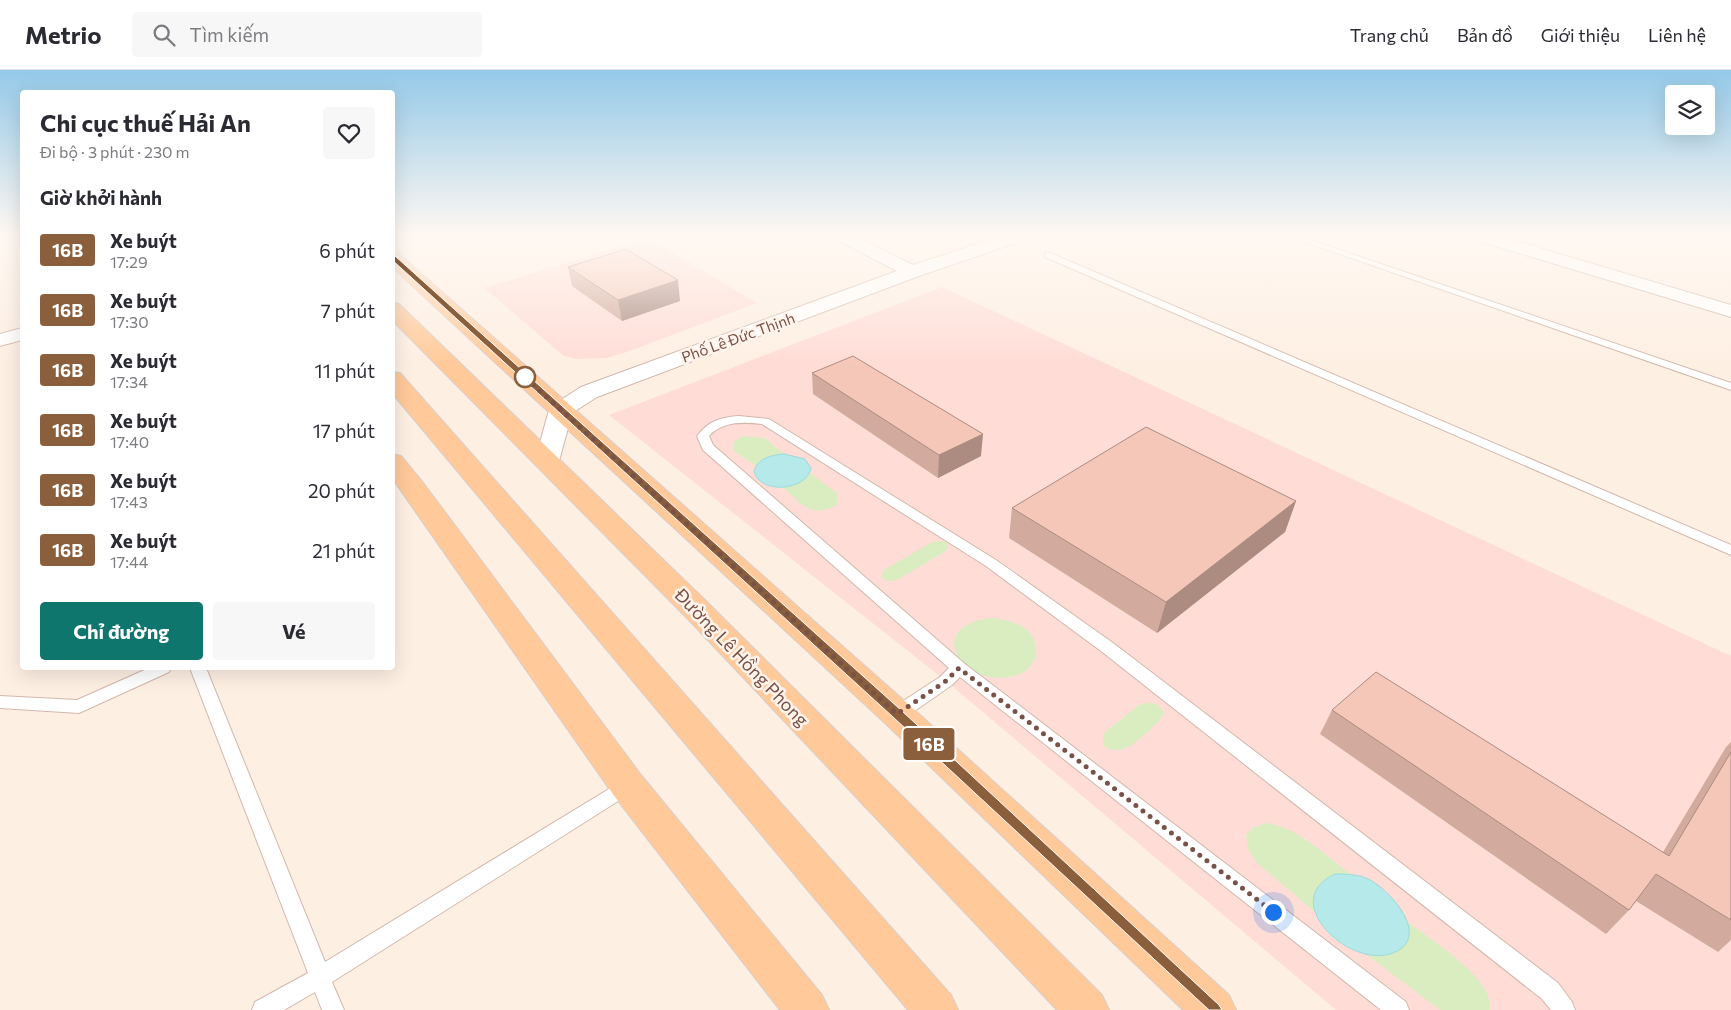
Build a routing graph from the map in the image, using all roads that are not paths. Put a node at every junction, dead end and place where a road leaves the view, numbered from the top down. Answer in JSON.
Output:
{"nodes":[{"id":1,"x":415,"y":278,"type":"edge"},
{"id":2,"x":896,"y":278,"type":"edge"},
{"id":3,"x":1101,"y":278,"type":"edge"},
{"id":4,"x":1414,"y":278,"type":"edge"},
{"id":5,"x":1621,"y":278,"type":"edge"},
{"id":6,"x":395,"y":311,"type":"edge"},
{"id":7,"x":1731,"y":311,"type":"edge"},
{"id":8,"x":20,"y":335,"type":"edge"},
{"id":9,"x":0,"y":340,"type":"edge"},
{"id":10,"x":395,"y":381,"type":"edge"},
{"id":11,"x":1731,"y":387,"type":"edge"},
{"id":12,"x":561,"y":410,"type":"junction"},
{"id":13,"x":547,"y":461,"type":"junction"},
{"id":14,"x":395,"y":465,"type":"edge"},
{"id":15,"x":1731,"y":550,"type":"edge"},
{"id":16,"x":959,"y":668,"type":"junction"},
{"id":17,"x":159,"y":670,"type":"edge"},
{"id":18,"x":199,"y":670,"type":"edge"},
{"id":19,"x":0,"y":702,"type":"edge"},
{"id":20,"x":897,"y":714,"type":"junction"},
{"id":21,"x":628,"y":786,"type":"junction"},
{"id":22,"x":319,"y":978,"type":"junction"},
{"id":23,"x":263,"y":1010,"type":"edge"},
{"id":24,"x":333,"y":1010,"type":"edge"},
{"id":25,"x":807,"y":1010,"type":"edge"},
{"id":26,"x":936,"y":1010,"type":"edge"},
{"id":27,"x":1087,"y":1010,"type":"edge"},
{"id":28,"x":1214,"y":1010,"type":"edge"},
{"id":29,"x":1398,"y":1010,"type":"edge"},
{"id":30,"x":1564,"y":1010,"type":"edge"}],
"edges":[{"from":1,"to":12,"type":"main road"},
{"from":2,"to":12,"type":"street","name":"Phố Lê Đức Thịnh"},
{"from":3,"to":15,"type":"lane"},
{"from":4,"to":11,"type":"lane"},
{"from":5,"to":7,"type":"street"},
{"from":6,"to":13,"type":"main road","name":"Đường Lê Hồng Phong"},
{"from":8,"to":9,"type":"street"},
{"from":10,"to":26,"type":"main road"},
{"from":12,"to":13,"type":"street"},
{"from":12,"to":20,"type":"main road"},
{"from":13,"to":27,"type":"main road","name":"Đường Lê Hồng Phong"},
{"from":14,"to":21,"type":"main road"},
{"from":16,"to":20,"type":"lane"},
{"from":16,"to":29,"type":"lane"},
{"from":16,"to":30,"type":"lane"},
{"from":17,"to":19,"type":"lane"},
{"from":18,"to":22,"type":"lane"},
{"from":20,"to":28,"type":"main road"},
{"from":21,"to":22,"type":"lane"},
{"from":21,"to":25,"type":"main road"},
{"from":22,"to":23,"type":"lane"},
{"from":22,"to":24,"type":"lane"}]}
